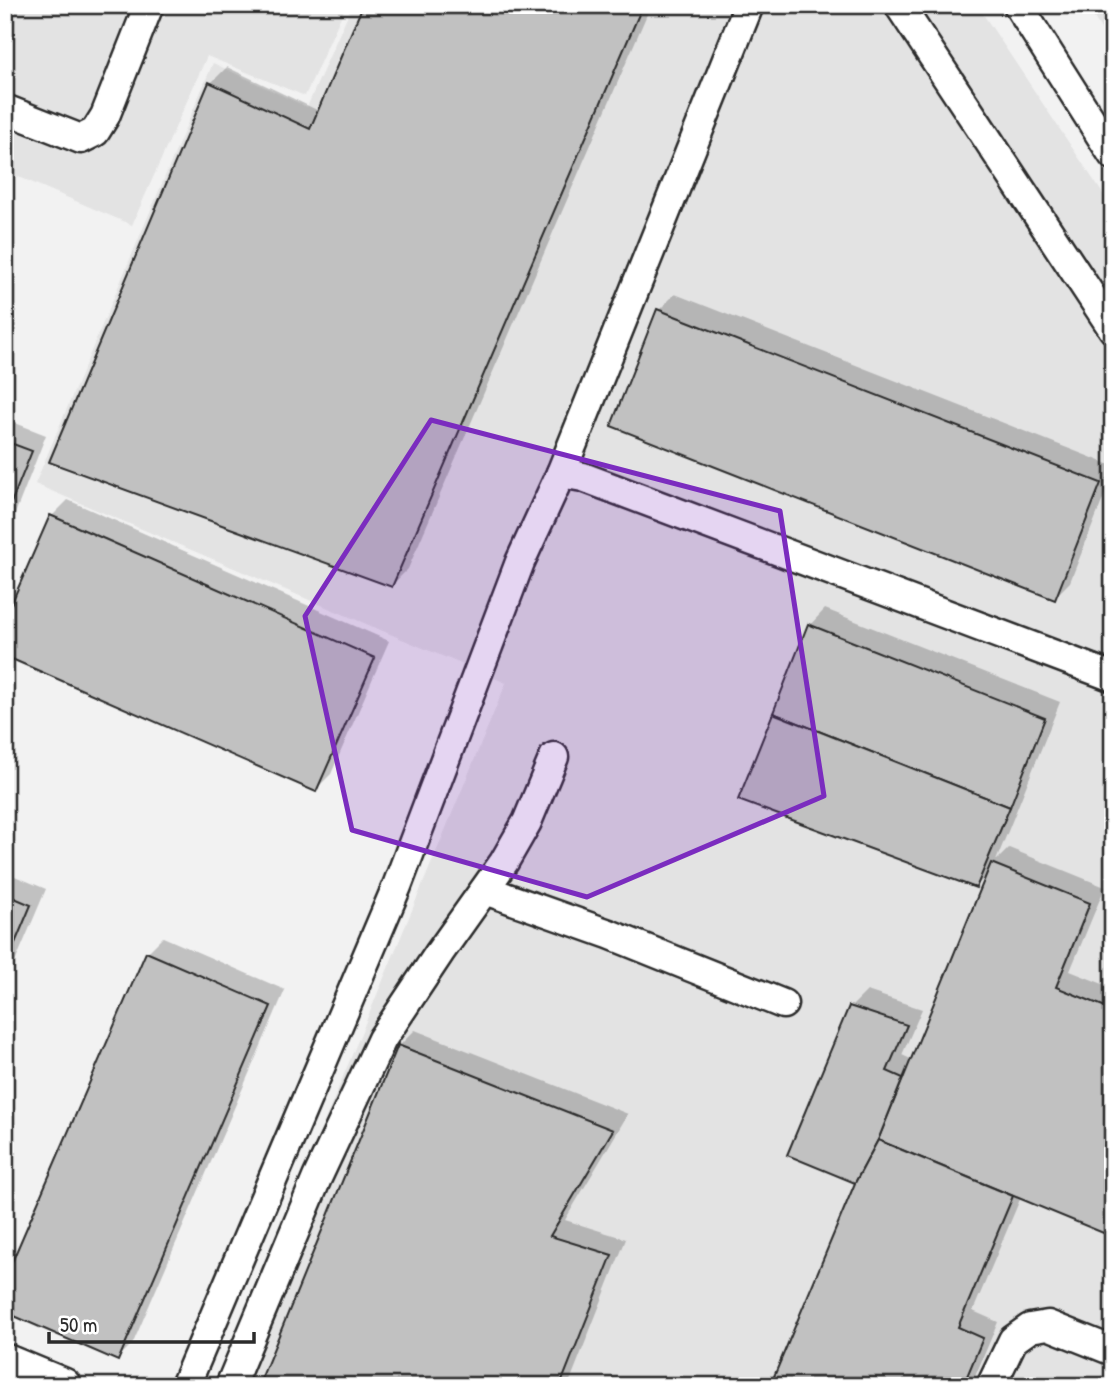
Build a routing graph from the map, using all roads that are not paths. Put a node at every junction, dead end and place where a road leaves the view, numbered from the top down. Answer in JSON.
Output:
{"nodes":[{"id":1,"x":149,"y":5,"type":"edge"},
{"id":2,"x":748,"y":5,"type":"edge"},
{"id":3,"x":899,"y":5,"type":"edge"},
{"id":4,"x":1018,"y":5,"type":"edge"},
{"id":5,"x":5,"y":109,"type":"edge"},
{"id":6,"x":1113,"y":155,"type":"edge"},
{"id":7,"x":1113,"y":329,"type":"edge"},
{"id":8,"x":561,"y":474,"type":"junction"},
{"id":9,"x":1113,"y":677,"type":"edge"},
{"id":10,"x":554,"y":757,"type":"dead end"},
{"id":11,"x":485,"y":890,"type":"junction"},
{"id":12,"x":783,"y":1004,"type":"dead end"},
{"id":13,"x":1113,"y":1350,"type":"edge"},
{"id":14,"x":5,"y":1362,"type":"edge"},
{"id":15,"x":63,"y":1386,"type":"edge"},
{"id":16,"x":185,"y":1386,"type":"edge"},
{"id":17,"x":230,"y":1386,"type":"edge"},
{"id":18,"x":991,"y":1386,"type":"edge"}],
"edges":[{"from":1,"to":5,"type":"lane"},
{"from":2,"to":8,"type":"lane"},
{"from":3,"to":7,"type":"lane"},
{"from":4,"to":6,"type":"lane"},
{"from":8,"to":9,"type":"lane"},
{"from":8,"to":16,"type":"lane"},
{"from":10,"to":11,"type":"lane"},
{"from":11,"to":12,"type":"lane"},
{"from":11,"to":17,"type":"lane"},
{"from":13,"to":18,"type":"lane"},
{"from":14,"to":15,"type":"main road"}]}
